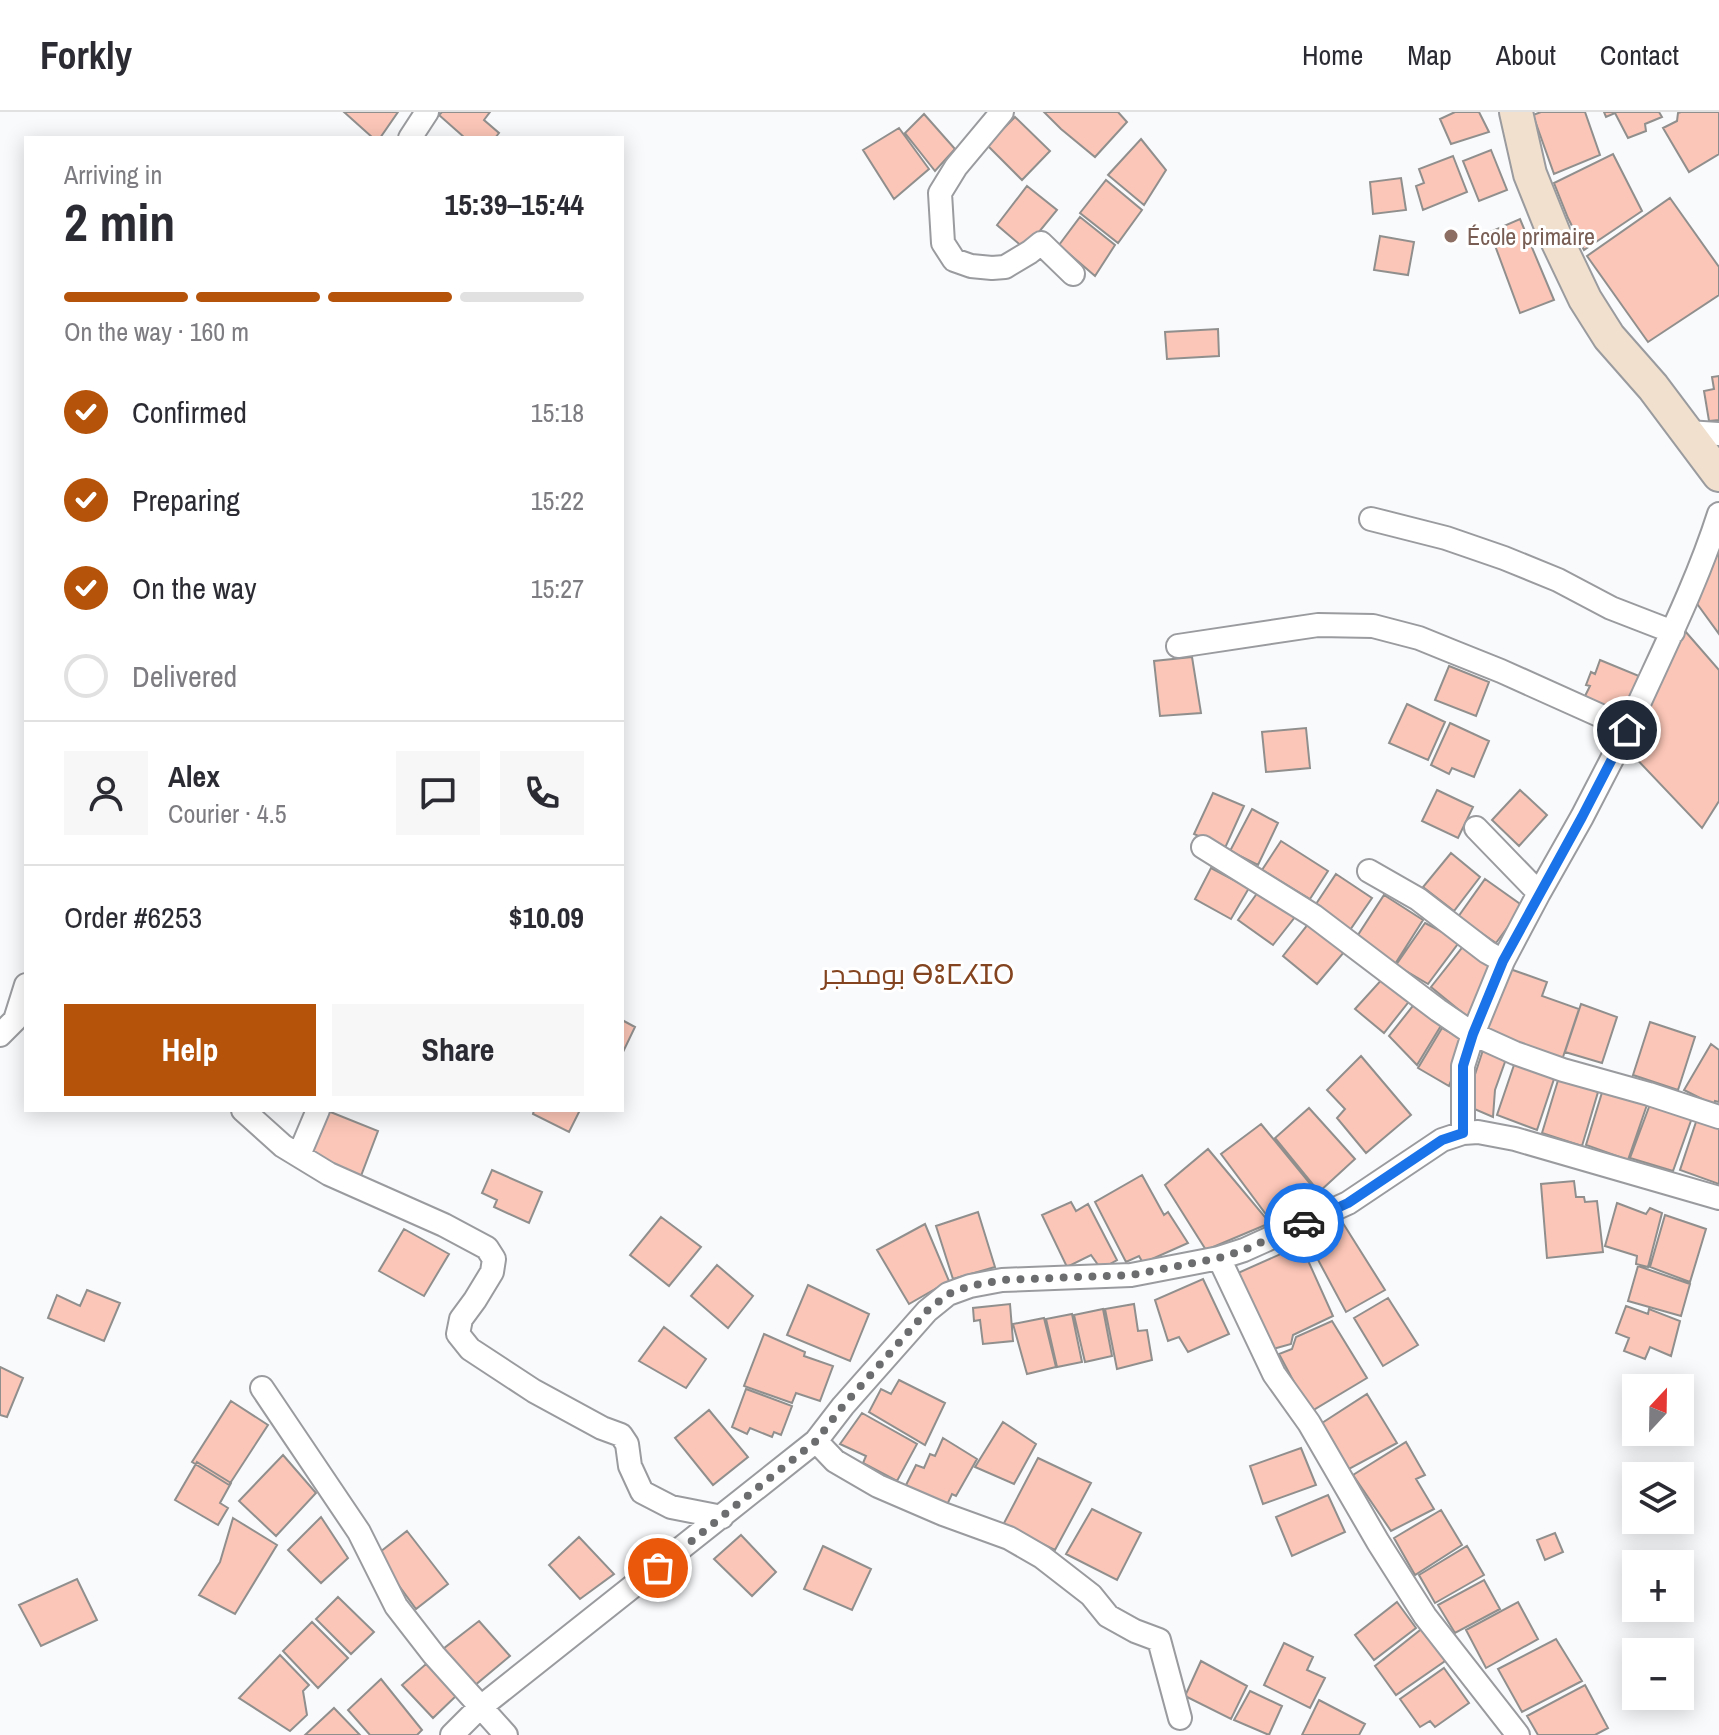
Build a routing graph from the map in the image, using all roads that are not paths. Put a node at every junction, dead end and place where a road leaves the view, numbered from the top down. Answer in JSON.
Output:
{"nodes":[{"id":1,"x":427,"y":112,"type":"edge"},
{"id":2,"x":1002,"y":112,"type":"edge"},
{"id":3,"x":1516,"y":112,"type":"edge"},
{"id":4,"x":411,"y":136,"type":"edge"},
{"id":5,"x":1073,"y":274,"type":"dead end"},
{"id":6,"x":1703,"y":433,"type":"edge"},
{"id":7,"x":1719,"y":475,"type":"edge"},
{"id":8,"x":1719,"y":514,"type":"edge"},
{"id":9,"x":1371,"y":519,"type":"dead end"},
{"id":10,"x":1673,"y":632,"type":"junction"},
{"id":11,"x":1178,"y":646,"type":"dead end"},
{"id":12,"x":1627,"y":730,"type":"junction"},
{"id":13,"x":1476,"y":828,"type":"dead end"},
{"id":14,"x":1203,"y":847,"type":"dead end"},
{"id":15,"x":1369,"y":871,"type":"dead end"},
{"id":16,"x":1539,"y":893,"type":"junction"},
{"id":17,"x":1503,"y":961,"type":"junction"},
{"id":18,"x":24,"y":991,"type":"edge"},
{"id":19,"x":1473,"y":1034,"type":"junction"},
{"id":20,"x":0,"y":1035,"type":"edge"},
{"id":21,"x":245,"y":1112,"type":"edge"},
{"id":22,"x":317,"y":1112,"type":"edge"},
{"id":23,"x":1719,"y":1117,"type":"edge"},
{"id":24,"x":1463,"y":1133,"type":"junction"},
{"id":25,"x":299,"y":1155,"type":"junction"},
{"id":26,"x":1719,"y":1198,"type":"edge"},
{"id":27,"x":1219,"y":1258,"type":"junction"},
{"id":28,"x":262,"y":1388,"type":"dead end"},
{"id":29,"x":816,"y":1441,"type":"junction"},
{"id":30,"x":722,"y":1517,"type":"junction"},
{"id":31,"x":481,"y":1706,"type":"junction"},
{"id":32,"x":1180,"y":1718,"type":"dead end"},
{"id":33,"x":452,"y":1735,"type":"edge"},
{"id":34,"x":506,"y":1735,"type":"edge"},
{"id":35,"x":1518,"y":1735,"type":"edge"}],
"edges":[{"from":1,"to":4,"type":"street"},
{"from":2,"to":5,"type":"street"},
{"from":3,"to":6,"type":"street"},
{"from":6,"to":7,"type":"street"},
{"from":8,"to":10,"type":"street"},
{"from":9,"to":10,"type":"street"},
{"from":10,"to":12,"type":"street"},
{"from":11,"to":12,"type":"street"},
{"from":12,"to":16,"type":"street"},
{"from":13,"to":16,"type":"street"},
{"from":14,"to":19,"type":"street"},
{"from":15,"to":17,"type":"street"},
{"from":16,"to":17,"type":"street"},
{"from":17,"to":19,"type":"street"},
{"from":18,"to":20,"type":"street"},
{"from":19,"to":23,"type":"street"},
{"from":19,"to":24,"type":"street"},
{"from":21,"to":25,"type":"street"},
{"from":22,"to":25,"type":"street"},
{"from":24,"to":26,"type":"street"},
{"from":24,"to":27,"type":"street"},
{"from":25,"to":30,"type":"street"},
{"from":27,"to":29,"type":"street"},
{"from":27,"to":35,"type":"street"},
{"from":28,"to":31,"type":"street"},
{"from":29,"to":30,"type":"street"},
{"from":29,"to":32,"type":"street"},
{"from":30,"to":31,"type":"street"},
{"from":31,"to":33,"type":"street"},
{"from":31,"to":34,"type":"street"}]}
